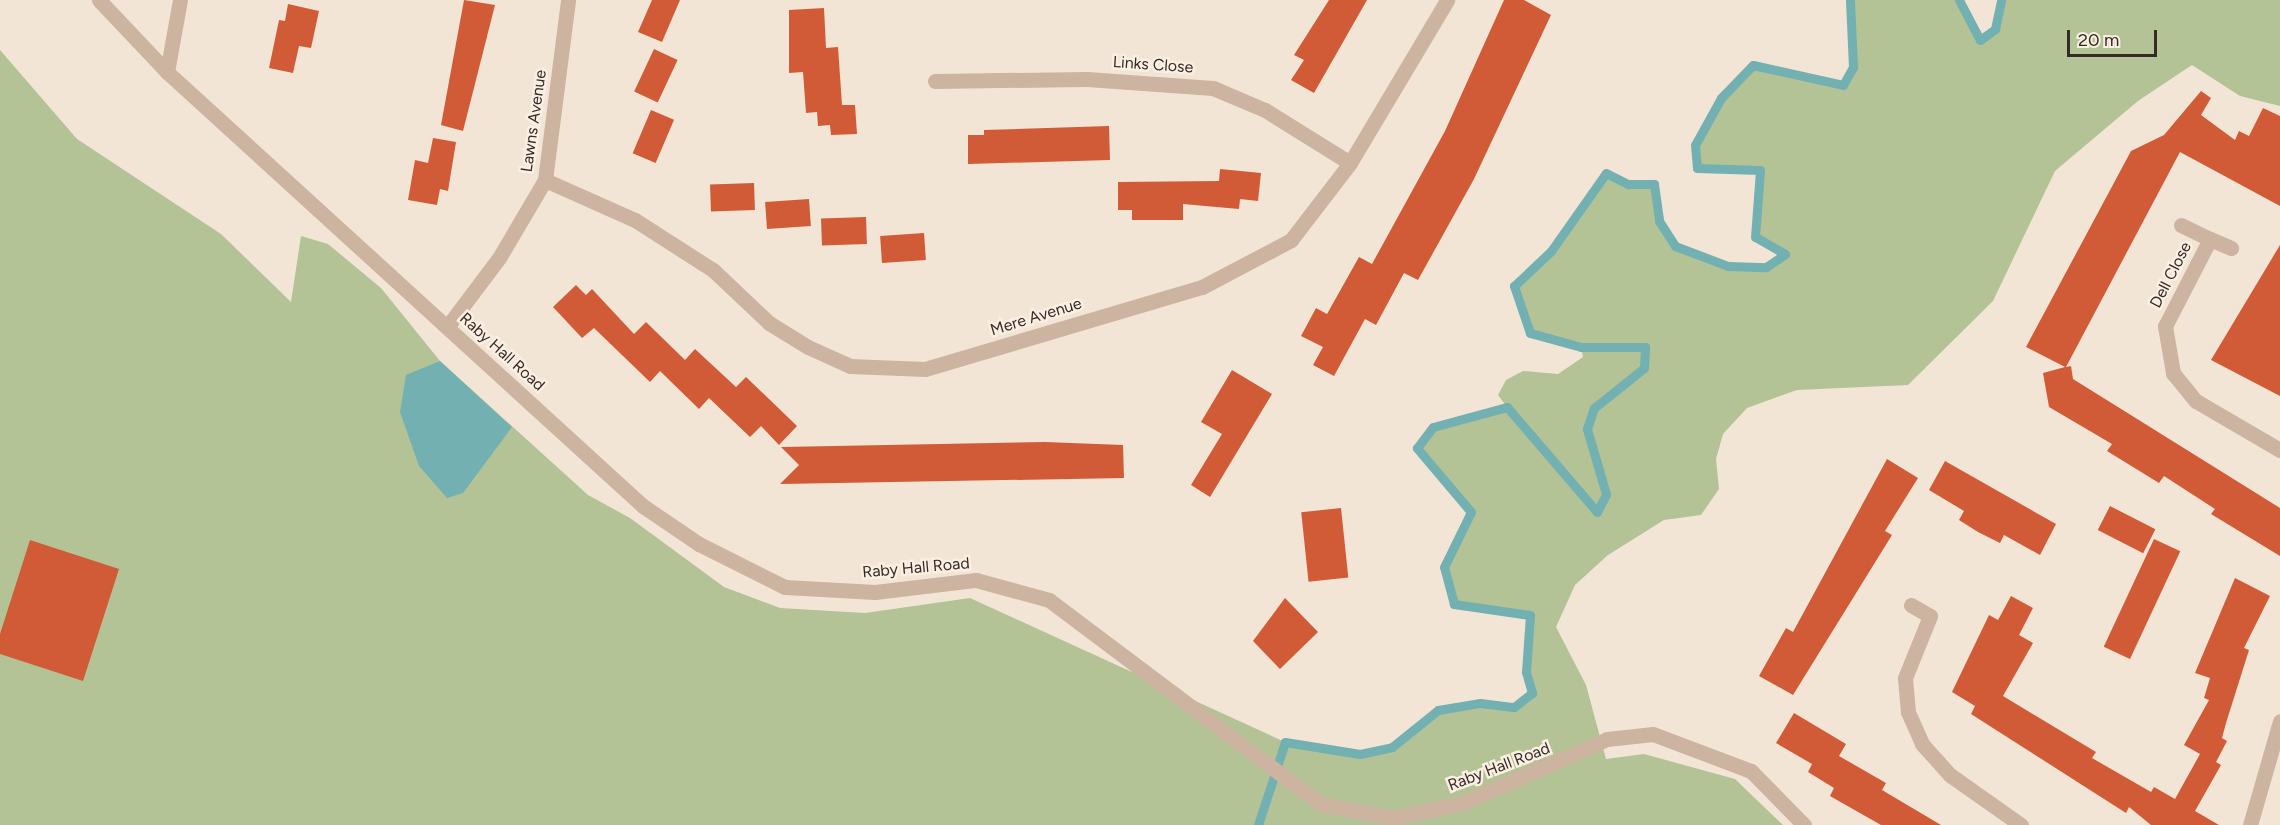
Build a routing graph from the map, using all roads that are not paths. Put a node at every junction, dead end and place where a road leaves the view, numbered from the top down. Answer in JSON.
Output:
{"nodes":[{"id":1,"x":99,"y":0,"type":"edge"},
{"id":2,"x":180,"y":0,"type":"edge"},
{"id":3,"x":568,"y":0,"type":"edge"},
{"id":4,"x":1447,"y":0,"type":"edge"},
{"id":5,"x":167,"y":72,"type":"junction"},
{"id":6,"x":935,"y":81,"type":"dead end"},
{"id":7,"x":1350,"y":163,"type":"junction"},
{"id":8,"x":545,"y":180,"type":"junction"},
{"id":9,"x":2181,"y":225,"type":"dead end"},
{"id":10,"x":2210,"y":239,"type":"junction"},
{"id":11,"x":2230,"y":248,"type":"dead end"},
{"id":12,"x":447,"y":327,"type":"junction"},
{"id":13,"x":2280,"y":450,"type":"edge"},
{"id":14,"x":1911,"y":605,"type":"dead end"},
{"id":15,"x":2280,"y":720,"type":"edge"},
{"id":16,"x":1804,"y":825,"type":"edge"},
{"id":17,"x":2021,"y":825,"type":"edge"},
{"id":18,"x":2250,"y":825,"type":"edge"}],
"edges":[{"from":1,"to":5,"type":"street","name":"Raby Hall Road"},
{"from":2,"to":5,"type":"street"},
{"from":3,"to":8,"type":"street","name":"Lawns Avenue"},
{"from":4,"to":7,"type":"street","name":"Mere Avenue"},
{"from":5,"to":12,"type":"street","name":"Raby Hall Road"},
{"from":6,"to":7,"type":"street","name":"Links Close"},
{"from":7,"to":8,"type":"street","name":"Mere Avenue"},
{"from":8,"to":12,"type":"street","name":"Lawns Avenue"},
{"from":9,"to":10,"type":"street","name":"Dell Close"},
{"from":10,"to":11,"type":"street","name":"Dell Close"},
{"from":10,"to":13,"type":"street","name":"Dell Close"},
{"from":12,"to":16,"type":"street","name":"Raby Hall Road"},
{"from":14,"to":17,"type":"street"},
{"from":15,"to":18,"type":"street"}]}
